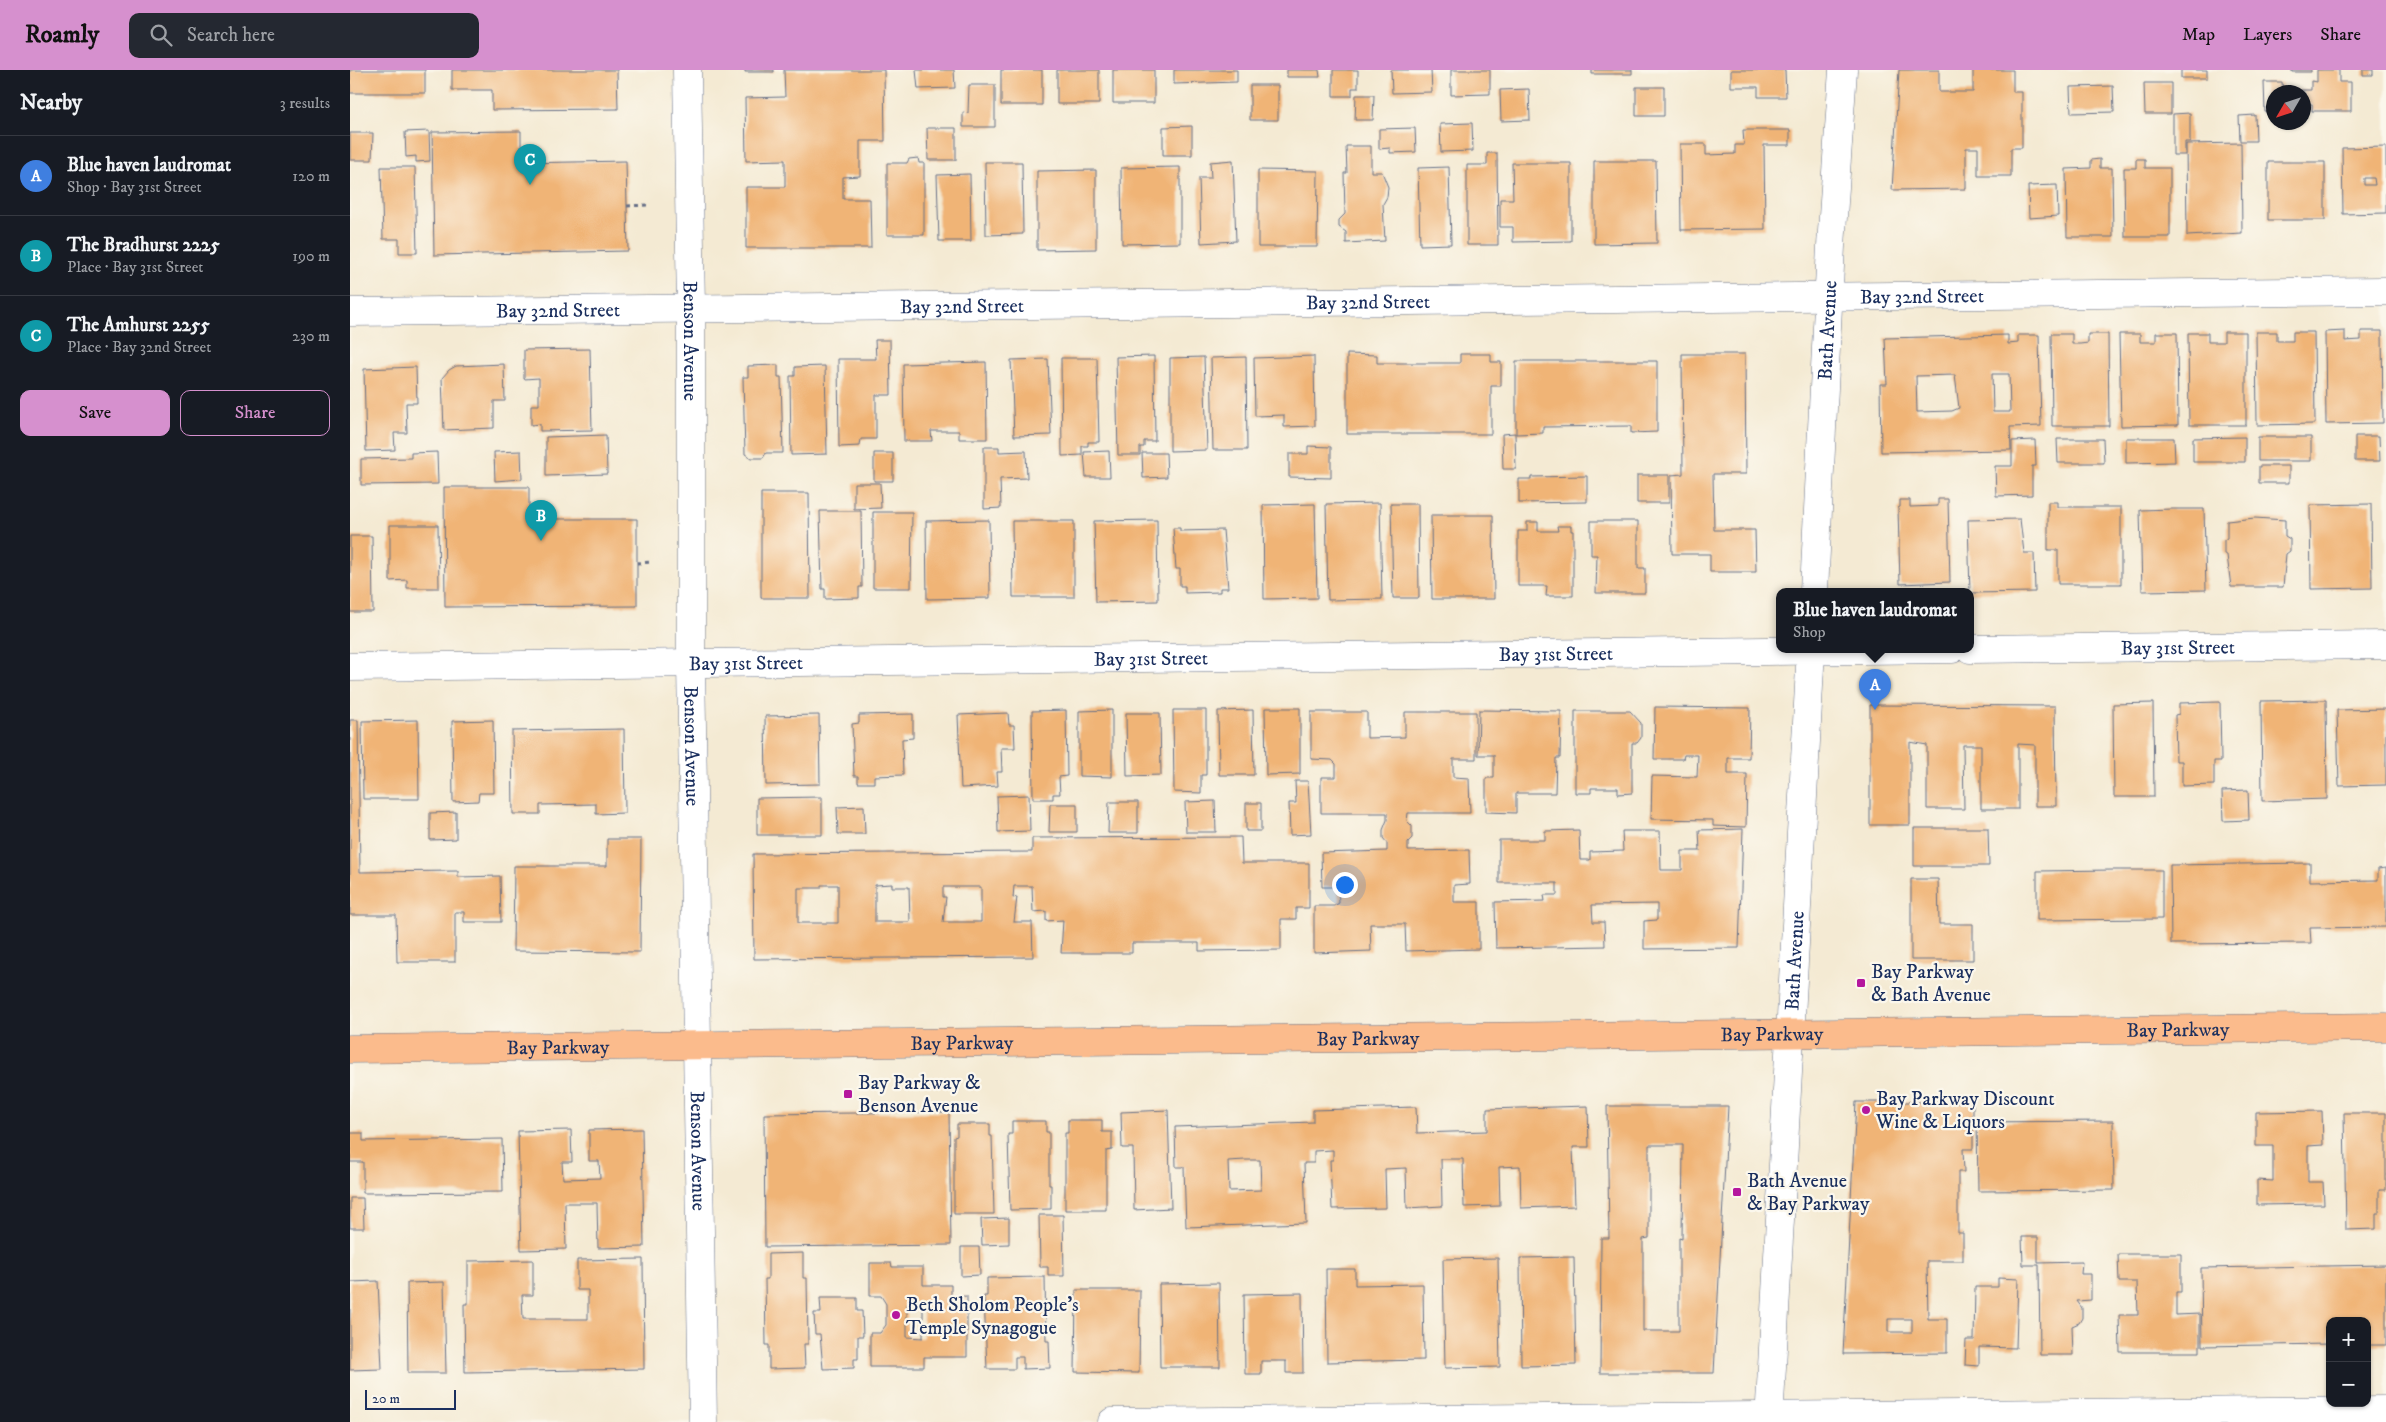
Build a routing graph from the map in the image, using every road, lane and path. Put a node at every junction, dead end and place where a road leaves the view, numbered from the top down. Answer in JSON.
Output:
{"nodes":[{"id":1,"x":687,"y":70,"type":"edge"},
{"id":2,"x":1843,"y":70,"type":"edge"},
{"id":3,"x":647,"y":205,"type":"dead end"},
{"id":4,"x":627,"y":206,"type":"dead end"},
{"id":5,"x":2386,"y":291,"type":"edge"},
{"id":6,"x":1828,"y":296,"type":"junction"},
{"id":7,"x":691,"y":308,"type":"junction"},
{"id":8,"x":350,"y":312,"type":"edge"},
{"id":9,"x":637,"y":562,"type":"dead end"},
{"id":10,"x":651,"y":562,"type":"dead end"},
{"id":11,"x":1814,"y":588,"type":"edge"},
{"id":12,"x":2386,"y":646,"type":"edge"},
{"id":13,"x":1776,"y":649,"type":"edge"},
{"id":14,"x":1974,"y":649,"type":"edge"},
{"id":15,"x":1811,"y":653,"type":"edge"},
{"id":16,"x":692,"y":663,"type":"junction"},
{"id":17,"x":350,"y":667,"type":"edge"},
{"id":18,"x":2386,"y":1027,"type":"edge"},
{"id":19,"x":1789,"y":1034,"type":"junction"},
{"id":20,"x":698,"y":1045,"type":"junction"},
{"id":21,"x":350,"y":1049,"type":"edge"},
{"id":22,"x":2386,"y":1410,"type":"edge"},
{"id":23,"x":1769,"y":1419,"type":"edge"},
{"id":24,"x":703,"y":1422,"type":"edge"},
{"id":25,"x":1112,"y":1422,"type":"edge"}],
"edges":[{"from":1,"to":7,"type":"street","name":"Benson Avenue"},
{"from":2,"to":6,"type":"street","name":"Bath Avenue"},
{"from":3,"to":4,"type":"path"},
{"from":5,"to":6,"type":"street","name":"Bay 32nd Street"},
{"from":6,"to":7,"type":"street","name":"Bay 32nd Street"},
{"from":6,"to":11,"type":"street","name":"Bath Avenue"},
{"from":7,"to":8,"type":"street","name":"Bay 32nd Street"},
{"from":7,"to":16,"type":"street","name":"Benson Avenue"},
{"from":9,"to":10,"type":"path"},
{"from":12,"to":14,"type":"street","name":"Bay 31st Street"},
{"from":13,"to":16,"type":"street","name":"Bay 31st Street"},
{"from":15,"to":19,"type":"street","name":"Bath Avenue"},
{"from":16,"to":17,"type":"street","name":"Bay 31st Street"},
{"from":16,"to":20,"type":"street","name":"Benson Avenue"},
{"from":18,"to":19,"type":"main road","name":"Bay Parkway"},
{"from":19,"to":20,"type":"main road","name":"Bay Parkway"},
{"from":19,"to":23,"type":"street","name":"Bath Avenue"},
{"from":20,"to":21,"type":"main road","name":"Bay Parkway"},
{"from":20,"to":24,"type":"street","name":"Benson Avenue"},
{"from":22,"to":23,"type":"street"},
{"from":23,"to":25,"type":"street"}]}
